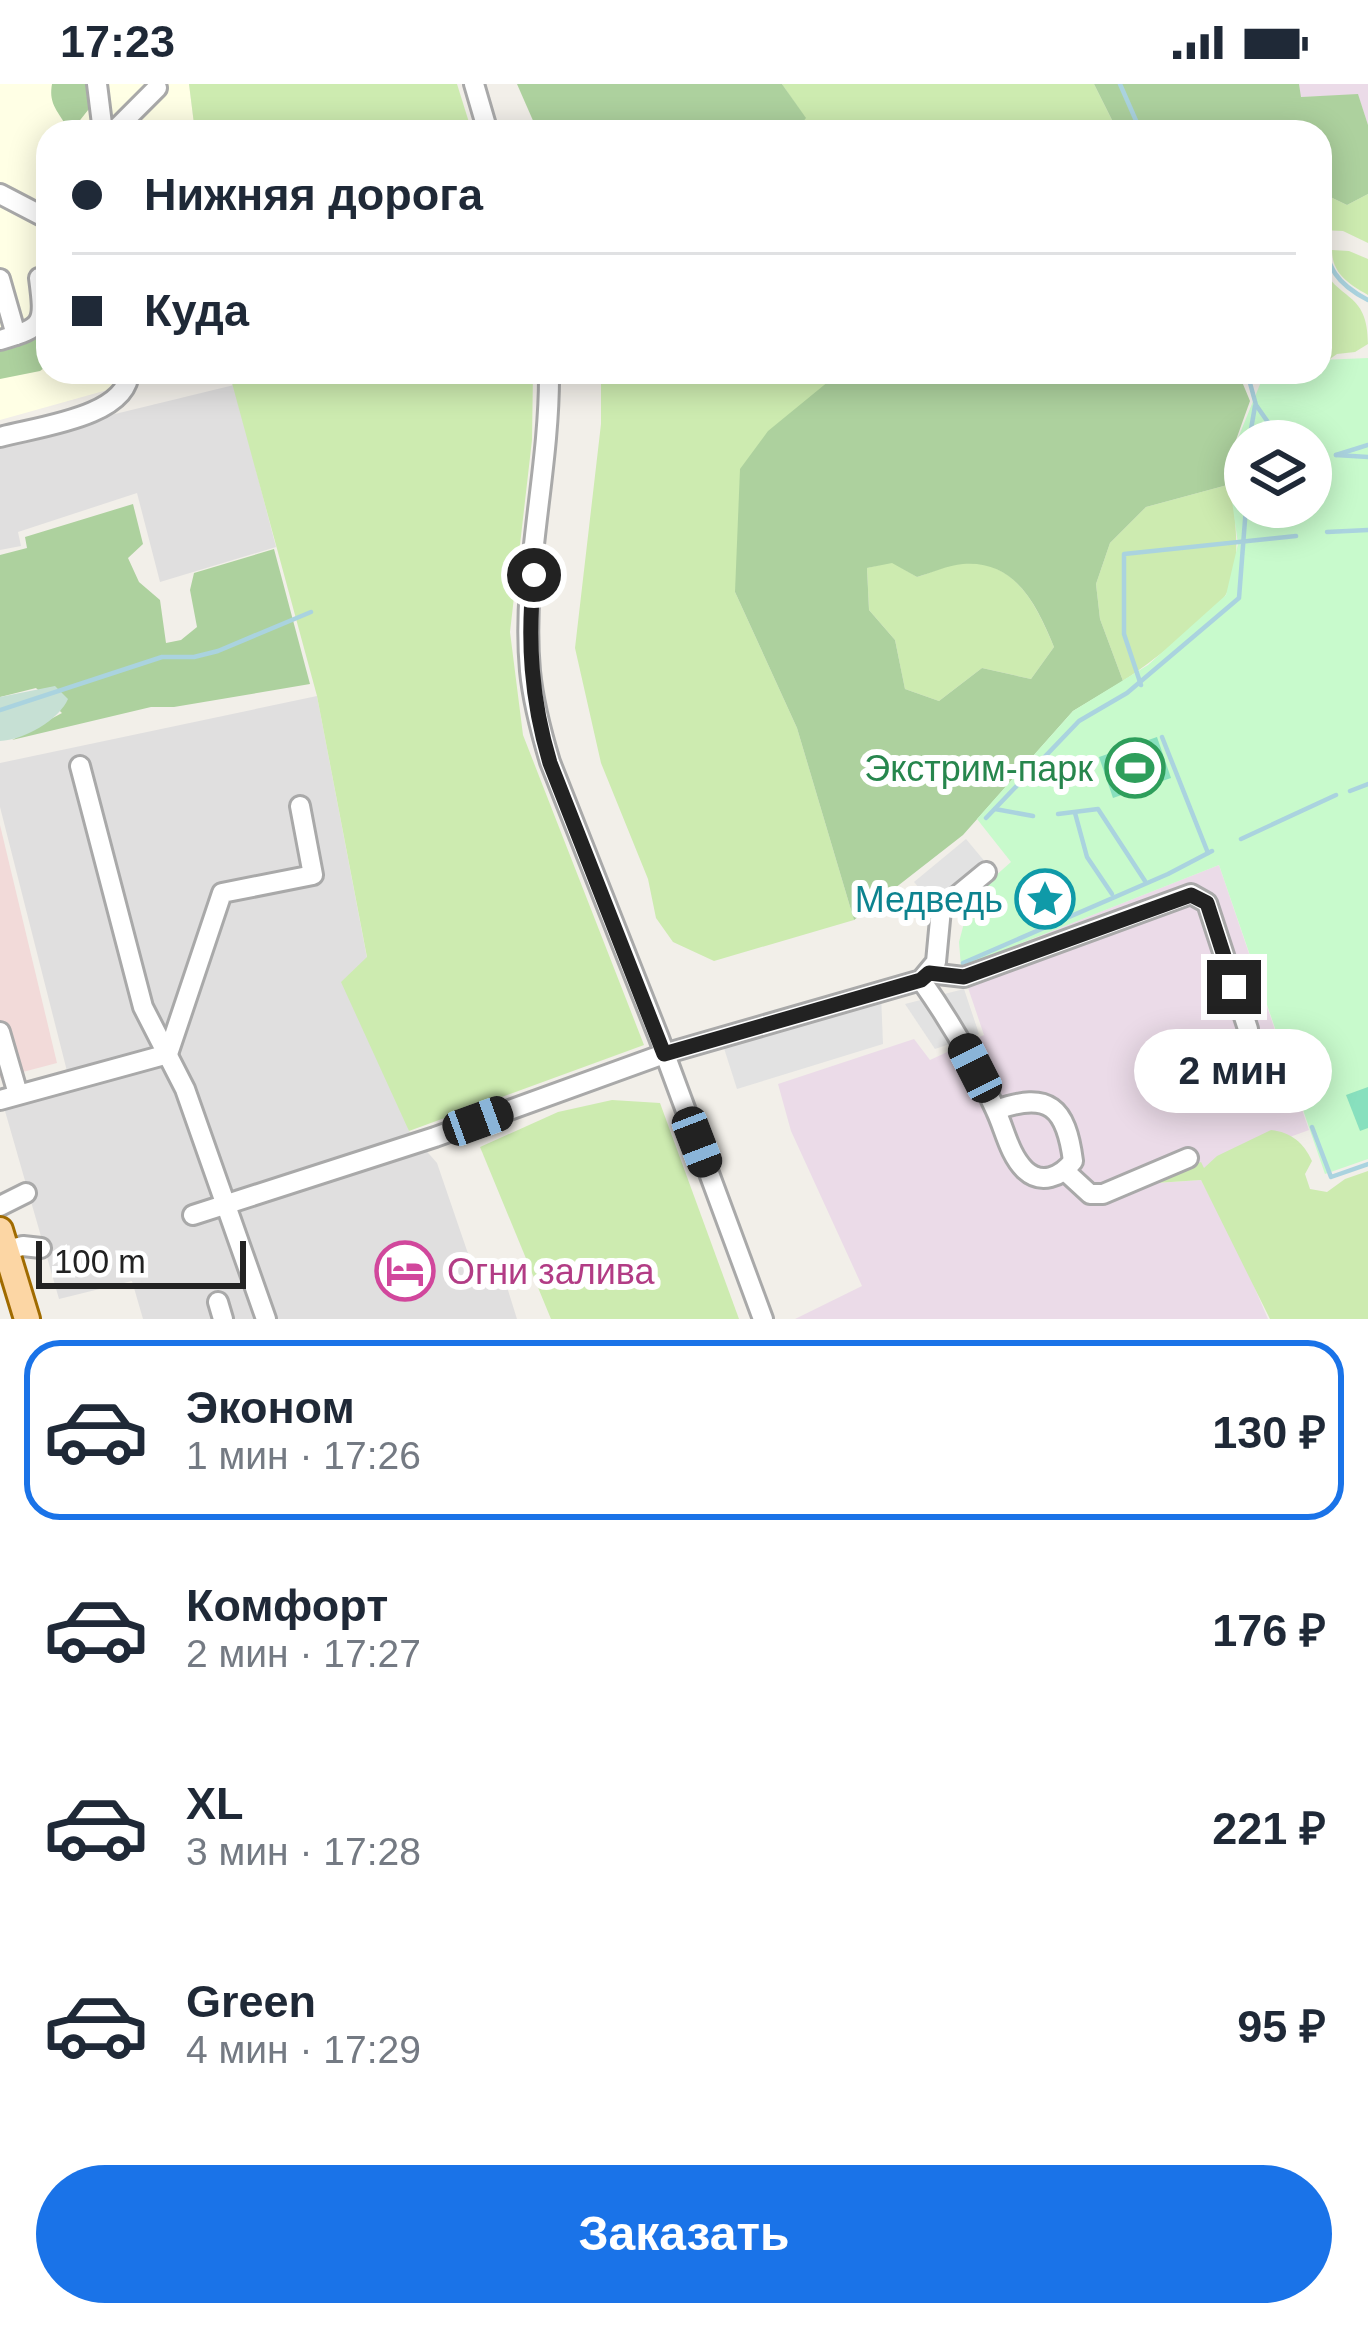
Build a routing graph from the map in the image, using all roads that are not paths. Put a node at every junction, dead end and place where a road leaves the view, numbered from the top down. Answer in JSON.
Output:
{"nodes":[{"id":1,"x":97,"y":84,"type":"edge"},
{"id":2,"x":474,"y":84,"type":"edge"},
{"id":3,"x":157,"y":88,"type":"dead end"},
{"id":4,"x":105,"y":120,"type":"edge"},
{"id":5,"x":121,"y":120,"type":"edge"},
{"id":6,"x":484,"y":120,"type":"edge"},
{"id":7,"x":0,"y":194,"type":"edge"},
{"id":8,"x":36,"y":213,"type":"edge"},
{"id":9,"x":0,"y":279,"type":"edge"},
{"id":10,"x":36,"y":327,"type":"edge"},
{"id":11,"x":8,"y":338,"type":"edge"},
{"id":12,"x":126,"y":384,"type":"edge"},
{"id":13,"x":548,"y":384,"type":"edge"},
{"id":14,"x":0,"y":437,"type":"edge"},
{"id":15,"x":80,"y":766,"type":"dead end"},
{"id":16,"x":300,"y":806,"type":"dead end"},
{"id":17,"x":986,"y":872,"type":"dead end"},
{"id":18,"x":925,"y":977,"type":"junction"},
{"id":19,"x":1248,"y":1029,"type":"dead end"},
{"id":20,"x":0,"y":1032,"type":"edge"},
{"id":21,"x":168,"y":1054,"type":"junction"},
{"id":22,"x":664,"y":1054,"type":"junction"},
{"id":23,"x":9,"y":1097,"type":"edge"},
{"id":24,"x":996,"y":1110,"type":"junction"},
{"id":25,"x":1188,"y":1158,"type":"dead end"},
{"id":26,"x":1065,"y":1171,"type":"junction"},
{"id":27,"x":26,"y":1193,"type":"dead end"},
{"id":28,"x":0,"y":1206,"type":"edge"},
{"id":29,"x":227,"y":1206,"type":"junction"},
{"id":30,"x":193,"y":1215,"type":"dead end"},
{"id":31,"x":22,"y":1242,"type":"edge"},
{"id":32,"x":0,"y":1282,"type":"edge"},
{"id":33,"x":11,"y":1319,"type":"edge"},
{"id":34,"x":26,"y":1319,"type":"edge"},
{"id":35,"x":266,"y":1319,"type":"edge"},
{"id":36,"x":763,"y":1319,"type":"edge"}],
"edges":[{"from":1,"to":4,"type":"street"},
{"from":2,"to":6,"type":"street"},
{"from":3,"to":5,"type":"street"},
{"from":7,"to":8,"type":"street"},
{"from":9,"to":11,"type":"street"},
{"from":10,"to":11,"type":"street"},
{"from":12,"to":14,"type":"street"},
{"from":13,"to":22,"type":"street"},
{"from":15,"to":21,"type":"street"},
{"from":16,"to":21,"type":"street"},
{"from":17,"to":18,"type":"street"},
{"from":18,"to":19,"type":"street"},
{"from":18,"to":22,"type":"street"},
{"from":18,"to":24,"type":"street"},
{"from":20,"to":23,"type":"street"},
{"from":21,"to":23,"type":"street"},
{"from":21,"to":29,"type":"street"},
{"from":22,"to":29,"type":"street"},
{"from":22,"to":36,"type":"street"},
{"from":24,"to":26,"type":"street"},
{"from":24,"to":26,"type":"street"},
{"from":25,"to":26,"type":"street"},
{"from":27,"to":28,"type":"street"},
{"from":29,"to":30,"type":"street"},
{"from":29,"to":35,"type":"street"},
{"from":31,"to":34,"type":"main road"},
{"from":32,"to":33,"type":"main road"}]}
